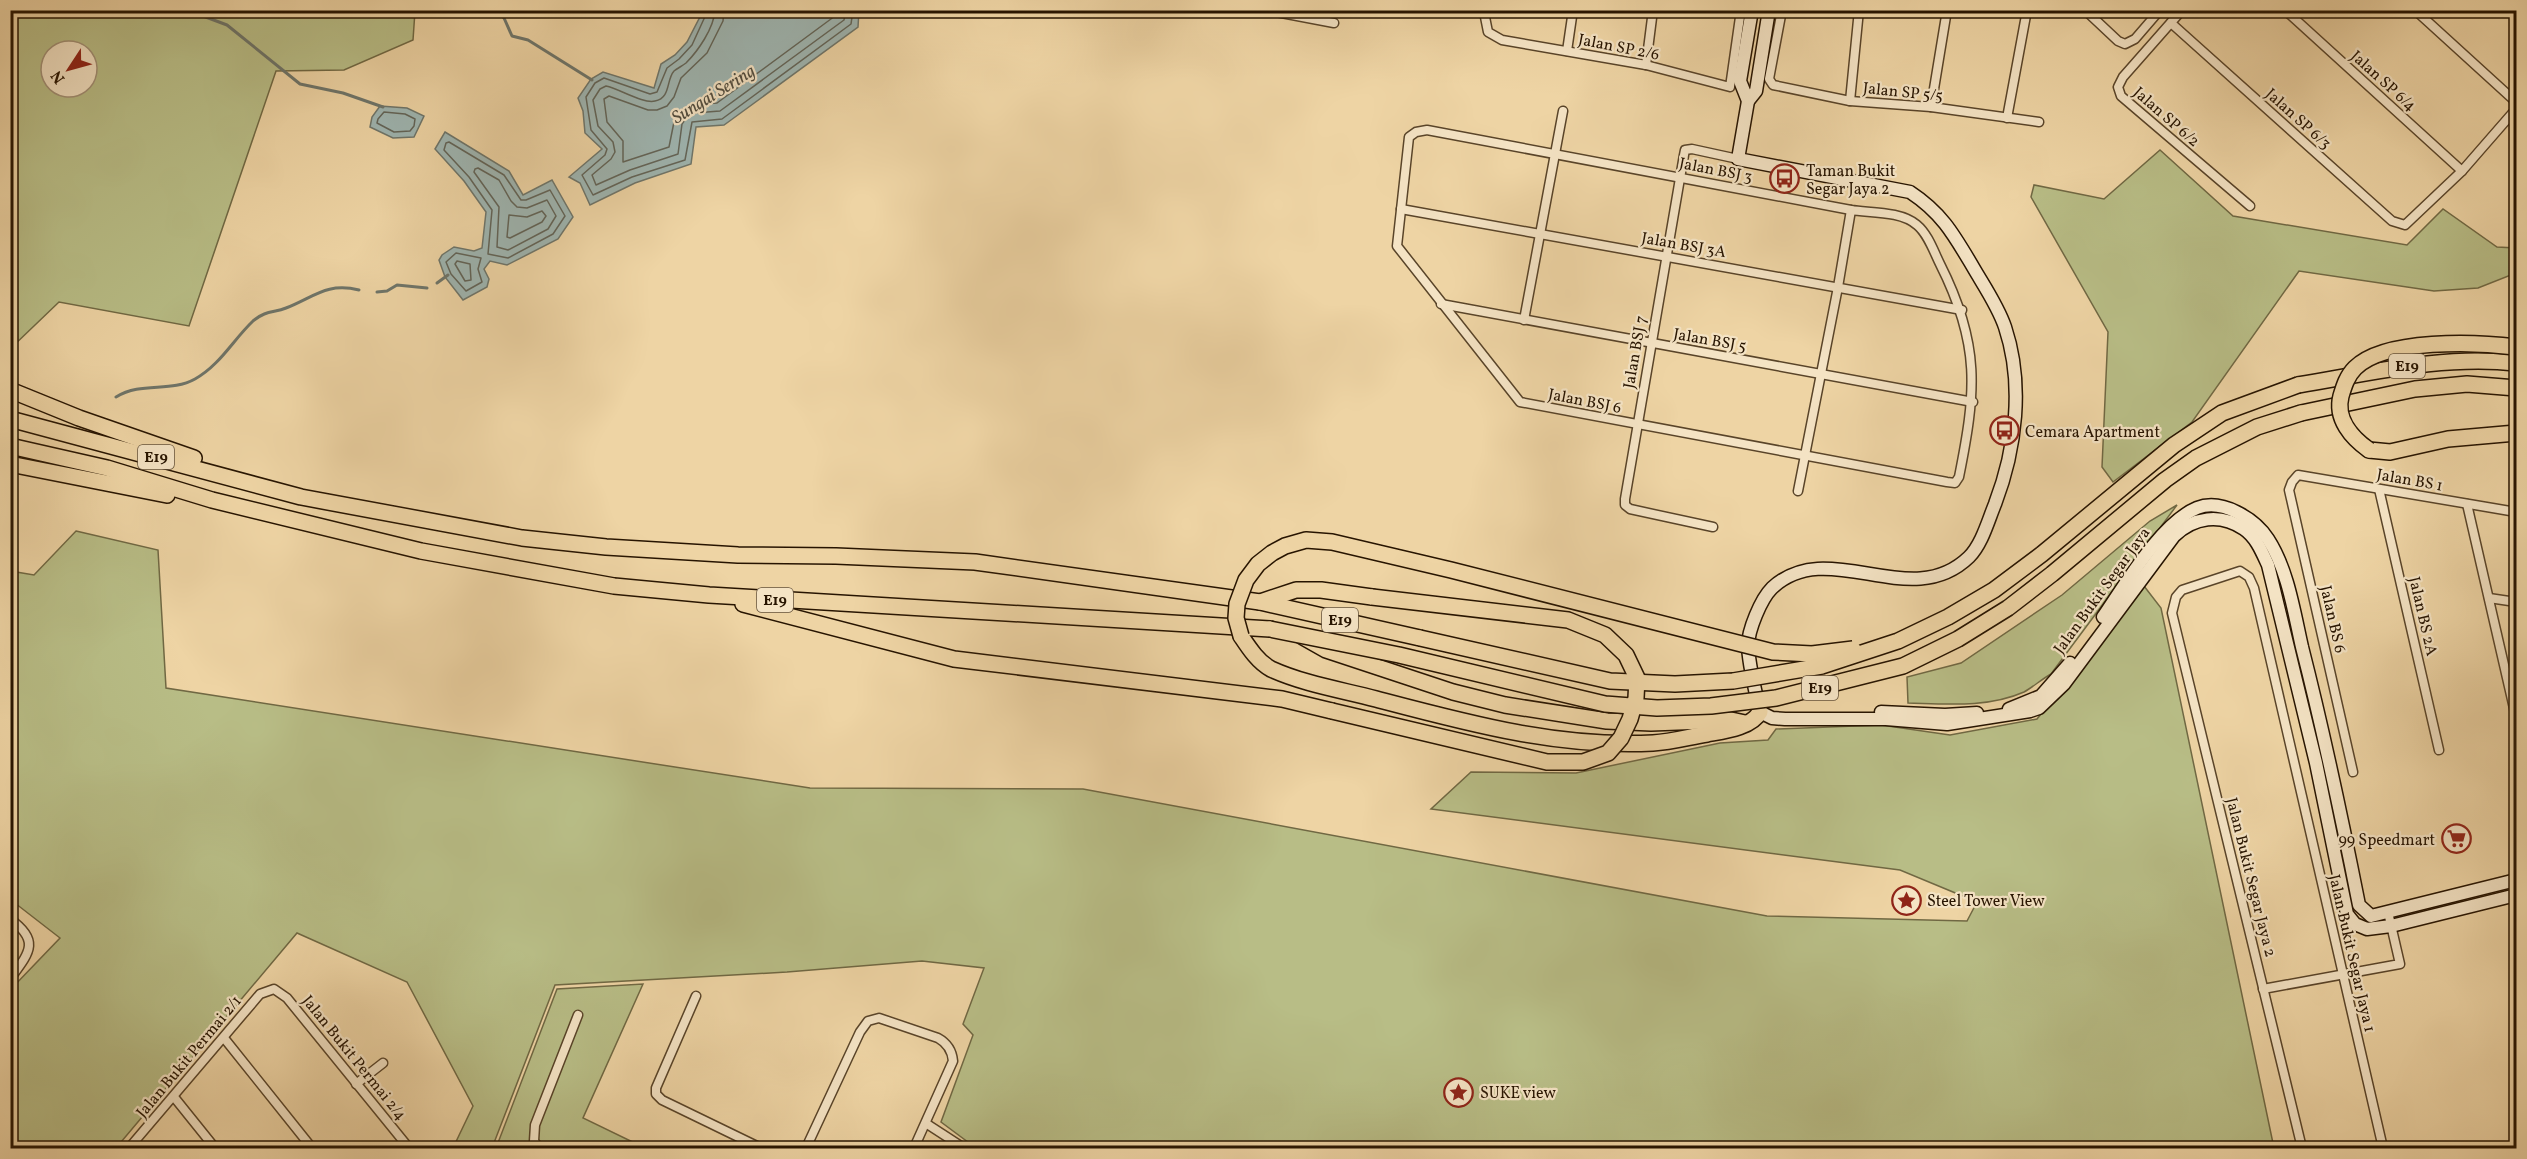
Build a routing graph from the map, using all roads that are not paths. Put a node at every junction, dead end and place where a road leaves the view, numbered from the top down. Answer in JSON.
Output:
{"nodes":[{"id":1,"x":1265,"y":10,"type":"edge"},
{"id":2,"x":1486,"y":10,"type":"edge"},
{"id":3,"x":1574,"y":10,"type":"edge"},
{"id":4,"x":1653,"y":10,"type":"edge"},
{"id":5,"x":1741,"y":10,"type":"edge"},
{"id":6,"x":1752,"y":10,"type":"edge"},
{"id":7,"x":1768,"y":10,"type":"edge"},
{"id":8,"x":1782,"y":10,"type":"edge"},
{"id":9,"x":1860,"y":10,"type":"edge"},
{"id":10,"x":1947,"y":10,"type":"edge"},
{"id":11,"x":2027,"y":10,"type":"edge"},
{"id":12,"x":2085,"y":10,"type":"edge"},
{"id":13,"x":2160,"y":10,"type":"edge"},
{"id":14,"x":2182,"y":10,"type":"edge"},
{"id":15,"x":2285,"y":10,"type":"edge"},
{"id":16,"x":2415,"y":10,"type":"edge"},
{"id":17,"x":1304,"y":14,"type":"edge"},
{"id":18,"x":1334,"y":23,"type":"dead end"},
{"id":19,"x":2171,"y":23,"type":"junction"},
{"id":20,"x":1567,"y":51,"type":"junction"},
{"id":21,"x":1646,"y":65,"type":"junction"},
{"id":22,"x":1850,"y":100,"type":"junction"},
{"id":23,"x":1748,"y":101,"type":"junction"},
{"id":24,"x":2517,"y":102,"type":"edge"},
{"id":25,"x":1931,"y":107,"type":"junction"},
{"id":26,"x":2517,"y":109,"type":"edge"},
{"id":27,"x":1563,"y":111,"type":"dead end"},
{"id":28,"x":2007,"y":118,"type":"junction"},
{"id":29,"x":2039,"y":123,"type":"dead end"},
{"id":30,"x":1416,"y":132,"type":"joint"},
{"id":31,"x":1555,"y":153,"type":"junction"},
{"id":32,"x":1738,"y":159,"type":"junction"},
{"id":33,"x":2462,"y":171,"type":"junction"},
{"id":34,"x":1680,"y":178,"type":"junction"},
{"id":35,"x":2250,"y":206,"type":"dead end"},
{"id":36,"x":1401,"y":209,"type":"junction"},
{"id":37,"x":1851,"y":210,"type":"junction"},
{"id":38,"x":1540,"y":234,"type":"junction"},
{"id":39,"x":1666,"y":256,"type":"junction"},
{"id":40,"x":1838,"y":287,"type":"junction"},
{"id":41,"x":1441,"y":304,"type":"junction"},
{"id":42,"x":1962,"y":310,"type":"junction"},
{"id":43,"x":1524,"y":320,"type":"junction"},
{"id":44,"x":1651,"y":343,"type":"junction"},
{"id":45,"x":2517,"y":347,"type":"edge"},
{"id":46,"x":2517,"y":363,"type":"edge"},
{"id":47,"x":1820,"y":374,"type":"junction"},
{"id":48,"x":2517,"y":388,"type":"edge"},
{"id":49,"x":10,"y":390,"type":"edge"},
{"id":50,"x":1973,"y":402,"type":"junction"},
{"id":51,"x":10,"y":419,"type":"edge"},
{"id":52,"x":1637,"y":424,"type":"junction"},
{"id":53,"x":2517,"y":433,"type":"edge"},
{"id":54,"x":10,"y":446,"type":"edge"},
{"id":55,"x":1805,"y":454,"type":"junction"},
{"id":56,"x":10,"y":464,"type":"edge"},
{"id":57,"x":2298,"y":475,"type":"joint"},
{"id":58,"x":1955,"y":483,"type":"joint"},
{"id":59,"x":2379,"y":489,"type":"junction"},
{"id":60,"x":1798,"y":491,"type":"dead end"},
{"id":61,"x":301,"y":497,"type":"junction"},
{"id":62,"x":212,"y":500,"type":"junction"},
{"id":63,"x":2467,"y":504,"type":"junction"},
{"id":64,"x":2517,"y":512,"type":"edge"},
{"id":65,"x":1713,"y":527,"type":"dead end"},
{"id":66,"x":709,"y":596,"type":"junction"},
{"id":67,"x":2489,"y":598,"type":"junction"},
{"id":68,"x":1260,"y":602,"type":"junction"},
{"id":69,"x":2517,"y":602,"type":"edge"},
{"id":70,"x":2172,"y":613,"type":"joint"},
{"id":71,"x":1295,"y":632,"type":"junction"},
{"id":72,"x":1898,"y":641,"type":"junction"},
{"id":73,"x":1760,"y":712,"type":"junction"},
{"id":74,"x":2517,"y":717,"type":"edge"},
{"id":75,"x":1746,"y":723,"type":"junction"},
{"id":76,"x":2439,"y":750,"type":"dead end"},
{"id":77,"x":2353,"y":772,"type":"dead end"},
{"id":78,"x":2517,"y":880,"type":"edge"},
{"id":79,"x":2517,"y":895,"type":"edge"},
{"id":80,"x":2388,"y":912,"type":"junction"},
{"id":81,"x":10,"y":919,"type":"edge"},
{"id":82,"x":2391,"y":926,"type":"junction"},
{"id":83,"x":2343,"y":975,"type":"junction"},
{"id":84,"x":10,"y":979,"type":"edge"},
{"id":85,"x":274,"y":990,"type":"joint"},
{"id":86,"x":2264,"y":990,"type":"junction"},
{"id":87,"x":696,"y":996,"type":"dead end"},
{"id":88,"x":578,"y":1015,"type":"dead end"},
{"id":89,"x":224,"y":1038,"type":"junction"},
{"id":90,"x":383,"y":1063,"type":"dead end"},
{"id":91,"x":356,"y":1083,"type":"junction"},
{"id":92,"x":174,"y":1097,"type":"junction"},
{"id":93,"x":927,"y":1124,"type":"junction"},
{"id":94,"x":129,"y":1149,"type":"edge"},
{"id":95,"x":215,"y":1149,"type":"edge"},
{"id":96,"x":312,"y":1149,"type":"edge"},
{"id":97,"x":409,"y":1149,"type":"edge"},
{"id":98,"x":539,"y":1149,"type":"edge"},
{"id":99,"x":762,"y":1149,"type":"edge"},
{"id":100,"x":806,"y":1149,"type":"edge"},
{"id":101,"x":914,"y":1149,"type":"edge"},
{"id":102,"x":964,"y":1149,"type":"edge"},
{"id":103,"x":2302,"y":1149,"type":"edge"},
{"id":104,"x":2383,"y":1149,"type":"edge"}],
"edges":[{"from":1,"to":17,"type":"street"},
{"from":2,"to":20,"type":"street","name":"Jalan SP 2/6"},
{"from":3,"to":20,"type":"street"},
{"from":4,"to":21,"type":"street"},
{"from":5,"to":21,"type":"street","name":"Jalan SP 2/6"},
{"from":6,"to":23,"type":"street"},
{"from":7,"to":23,"type":"street"},
{"from":8,"to":22,"type":"street","name":"Jalan SP 5/5"},
{"from":9,"to":22,"type":"street"},
{"from":10,"to":25,"type":"street"},
{"from":11,"to":28,"type":"street"},
{"from":12,"to":13,"type":"street"},
{"from":14,"to":19,"type":"street","name":"Jalan SP 6/2"},
{"from":15,"to":33,"type":"street","name":"Jalan SP 6/4"},
{"from":16,"to":24,"type":"street"},
{"from":17,"to":18,"type":"street"},
{"from":19,"to":33,"type":"street","name":"Jalan SP 6/3"},
{"from":19,"to":35,"type":"street","name":"Jalan SP 6/2"},
{"from":20,"to":21,"type":"street","name":"Jalan SP 2/6"},
{"from":22,"to":25,"type":"street","name":"Jalan SP 5/5"},
{"from":23,"to":32,"type":"street"},
{"from":25,"to":28,"type":"street","name":"Jalan SP 5/5"},
{"from":26,"to":33,"type":"street"},
{"from":27,"to":31,"type":"street"},
{"from":28,"to":29,"type":"street","name":"Jalan SP 5/5"},
{"from":30,"to":31,"type":"street","name":"Jalan BSJ 3"},
{"from":30,"to":36,"type":"street","name":"Jalan BSJ 6"},
{"from":31,"to":34,"type":"street","name":"Jalan BSJ 3"},
{"from":31,"to":38,"type":"street"},
{"from":32,"to":34,"type":"street","name":"Jalan BSJ 7"},
{"from":32,"to":73,"type":"street"},
{"from":34,"to":37,"type":"street","name":"Jalan BSJ 3"},
{"from":34,"to":39,"type":"street","name":"Jalan BSJ 7"},
{"from":36,"to":38,"type":"street","name":"Jalan BSJ 3A"},
{"from":36,"to":41,"type":"street","name":"Jalan BSJ 6"},
{"from":37,"to":40,"type":"street"},
{"from":37,"to":42,"type":"street","name":"Jalan BSJ 3"},
{"from":38,"to":39,"type":"street","name":"Jalan BSJ 3A"},
{"from":38,"to":43,"type":"street"},
{"from":39,"to":40,"type":"street","name":"Jalan BSJ 3A"},
{"from":39,"to":44,"type":"street","name":"Jalan BSJ 7"},
{"from":40,"to":42,"type":"street","name":"Jalan BSJ 3A"},
{"from":40,"to":47,"type":"street"},
{"from":41,"to":43,"type":"street","name":"Jalan BSJ 5"},
{"from":41,"to":52,"type":"street","name":"Jalan BSJ 6"},
{"from":42,"to":50,"type":"street","name":"Jalan BSJ 3"},
{"from":43,"to":44,"type":"street","name":"Jalan BSJ 5"},
{"from":44,"to":47,"type":"street","name":"Jalan BSJ 5"},
{"from":44,"to":52,"type":"street","name":"Jalan BSJ 7"},
{"from":45,"to":53,"type":"highway","bridge":true},
{"from":46,"to":72,"type":"highway","number":"E19","bridge":true},
{"from":47,"to":50,"type":"street","name":"Jalan BSJ 5"},
{"from":47,"to":55,"type":"street"},
{"from":48,"to":71,"type":"highway","number":"E19","bridge":true},
{"from":49,"to":61,"type":"highway"},
{"from":50,"to":58,"type":"street","name":"Jalan BSJ 3"},
{"from":51,"to":61,"type":"highway","number":"E19"},
{"from":52,"to":55,"type":"street","name":"Jalan BSJ 6"},
{"from":52,"to":65,"type":"street","name":"Jalan BSJ 7"},
{"from":54,"to":62,"type":"highway","number":"E19"},
{"from":55,"to":58,"type":"street","name":"Jalan BSJ 6"},
{"from":55,"to":60,"type":"street"},
{"from":56,"to":62,"type":"highway"},
{"from":57,"to":59,"type":"street","name":"Jalan BS 1"},
{"from":57,"to":77,"type":"street","name":"Jalan BS 6"},
{"from":59,"to":63,"type":"street","name":"Jalan BS 1"},
{"from":59,"to":76,"type":"street","name":"Jalan BS 2A"},
{"from":61,"to":68,"type":"highway","number":"E19"},
{"from":62,"to":66,"type":"highway","number":"E19"},
{"from":63,"to":64,"type":"street","name":"Jalan BS 1"},
{"from":63,"to":67,"type":"street"},
{"from":66,"to":68,"type":"highway","bridge":true},
{"from":66,"to":71,"type":"highway","number":"E19","bridge":true},
{"from":67,"to":69,"type":"street"},
{"from":67,"to":74,"type":"street"},
{"from":68,"to":72,"type":"highway","number":"E19","bridge":true},
{"from":70,"to":83,"type":"street","name":"Jalan Bukit Segar Jaya 1"},
{"from":70,"to":86,"type":"street","name":"Jalan Bukit Segar Jaya 2"},
{"from":71,"to":75,"type":"highway","bridge":true},
{"from":72,"to":75,"type":"highway","bridge":true},
{"from":73,"to":75,"type":"highway"},
{"from":73,"to":80,"type":"street","name":"Jalan Bukit Segar Jaya"},
{"from":73,"to":82,"type":"street","name":"Jalan Bukit Segar Jaya"},
{"from":78,"to":80,"type":"street"},
{"from":79,"to":82,"type":"street"},
{"from":80,"to":82,"type":"street"},
{"from":81,"to":84,"type":"street"},
{"from":82,"to":83,"type":"street"},
{"from":83,"to":86,"type":"street"},
{"from":83,"to":104,"type":"street","name":"Jalan Bukit Segar Jaya 1"},
{"from":85,"to":89,"type":"street","name":"Jalan Bukit Permai 2/1"},
{"from":85,"to":91,"type":"street","name":"Jalan Bukit Permai 2/4"},
{"from":86,"to":103,"type":"street","name":"Jalan Bukit Segar Jaya 2"},
{"from":87,"to":99,"type":"street"},
{"from":88,"to":98,"type":"street"},
{"from":89,"to":92,"type":"street","name":"Jalan Bukit Permai 2/1"},
{"from":89,"to":96,"type":"street"},
{"from":90,"to":91,"type":"street"},
{"from":91,"to":97,"type":"street","name":"Jalan Bukit Permai 2/4"},
{"from":92,"to":94,"type":"street","name":"Jalan Bukit Permai 2/1"},
{"from":92,"to":95,"type":"street"},
{"from":93,"to":100,"type":"street"},
{"from":93,"to":101,"type":"street"},
{"from":93,"to":102,"type":"street"}]}
